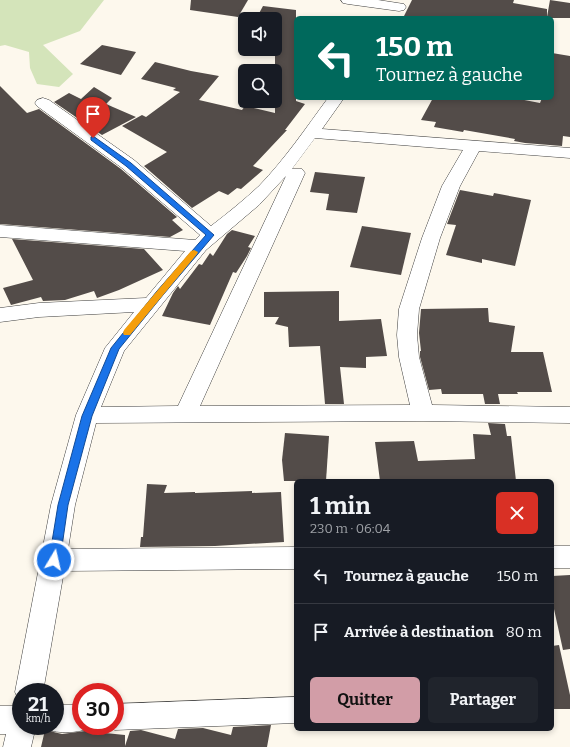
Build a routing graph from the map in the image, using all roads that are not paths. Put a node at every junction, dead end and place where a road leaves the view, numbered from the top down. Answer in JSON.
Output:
{"nodes":[{"id":1,"x":348,"y":0,"type":"edge"},
{"id":2,"x":399,"y":8,"type":"edge"},
{"id":3,"x":335,"y":100,"type":"edge"},
{"id":4,"x":43,"y":103,"type":"dead end"},
{"id":5,"x":311,"y":133,"type":"junction"},
{"id":6,"x":474,"y":146,"type":"junction"},
{"id":7,"x":570,"y":153,"type":"edge"},
{"id":8,"x":296,"y":173,"type":"dead end"},
{"id":9,"x":0,"y":231,"type":"edge"},
{"id":10,"x":205,"y":241,"type":"junction"},
{"id":11,"x":150,"y":304,"type":"junction"},
{"id":12,"x":0,"y":315,"type":"edge"},
{"id":13,"x":423,"y":413,"type":"junction"},
{"id":14,"x":185,"y":415,"type":"junction"},
{"id":15,"x":570,"y":415,"type":"edge"},
{"id":16,"x":87,"y":416,"type":"junction"},
{"id":17,"x":554,"y":557,"type":"edge"},
{"id":18,"x":570,"y":557,"type":"edge"},
{"id":19,"x":294,"y":558,"type":"edge"},
{"id":20,"x":54,"y":560,"type":"junction"},
{"id":21,"x":31,"y":683,"type":"edge"},
{"id":22,"x":294,"y":710,"type":"edge"},
{"id":23,"x":124,"y":717,"type":"edge"},
{"id":24,"x":0,"y":720,"type":"edge"},
{"id":25,"x":12,"y":720,"type":"edge"},
{"id":26,"x":20,"y":735,"type":"edge"},
{"id":27,"x":17,"y":747,"type":"edge"}],
"edges":[{"from":1,"to":2,"type":"street"},
{"from":3,"to":5,"type":"street"},
{"from":4,"to":10,"type":"street"},
{"from":5,"to":6,"type":"street"},
{"from":5,"to":10,"type":"street"},
{"from":6,"to":7,"type":"street"},
{"from":6,"to":13,"type":"street"},
{"from":8,"to":14,"type":"street"},
{"from":9,"to":10,"type":"street"},
{"from":10,"to":11,"type":"street"},
{"from":11,"to":12,"type":"street"},
{"from":11,"to":16,"type":"street"},
{"from":13,"to":14,"type":"street"},
{"from":13,"to":15,"type":"street"},
{"from":14,"to":16,"type":"street"},
{"from":16,"to":20,"type":"street"},
{"from":17,"to":18,"type":"street"},
{"from":19,"to":20,"type":"street"},
{"from":20,"to":21,"type":"street"},
{"from":22,"to":23,"type":"street"},
{"from":24,"to":25,"type":"street"},
{"from":26,"to":27,"type":"street"}]}
